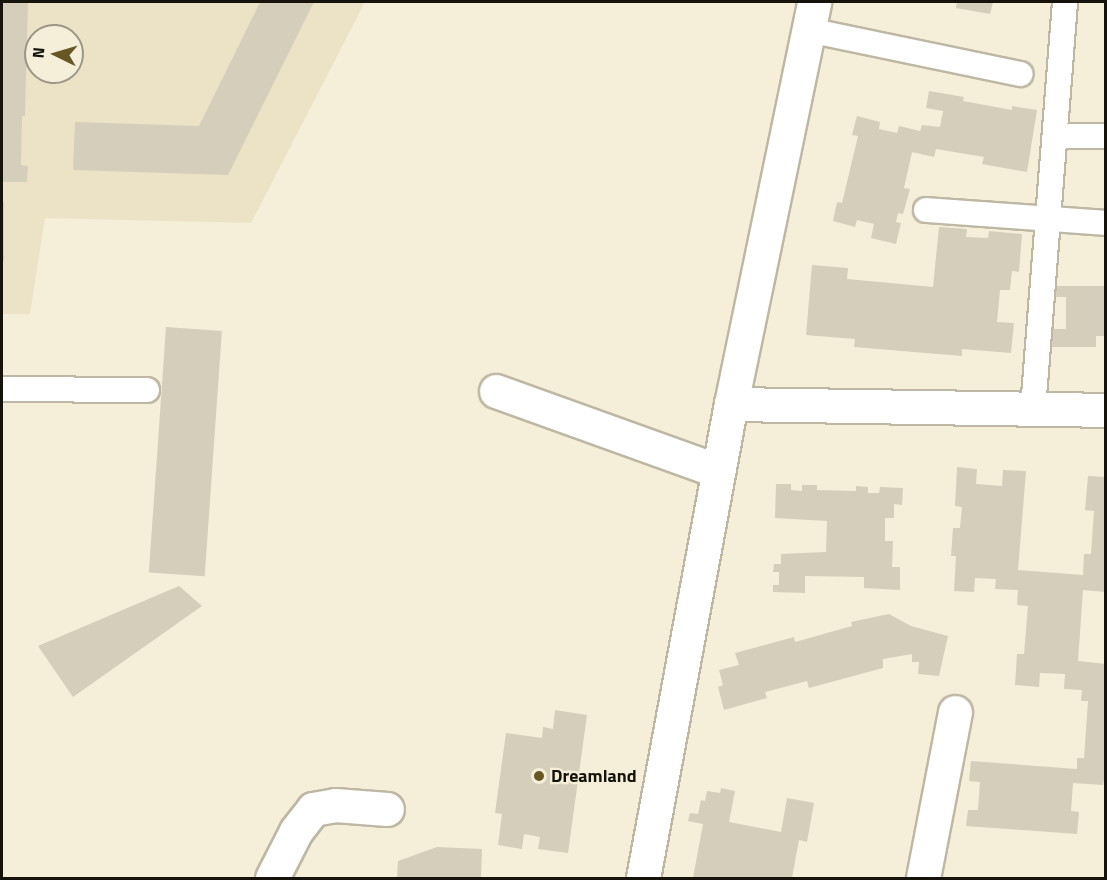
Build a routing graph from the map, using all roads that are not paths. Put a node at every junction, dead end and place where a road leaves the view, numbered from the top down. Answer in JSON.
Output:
{"nodes":[{"id":1,"x":1065,"y":2,"type":"edge"},
{"id":2,"x":811,"y":16,"type":"edge"},
{"id":3,"x":1020,"y":74,"type":"dead end"},
{"id":4,"x":1054,"y":136,"type":"junction"},
{"id":5,"x":1106,"y":136,"type":"edge"},
{"id":6,"x":926,"y":210,"type":"dead end"},
{"id":7,"x":1048,"y":220,"type":"junction"},
{"id":8,"x":1106,"y":224,"type":"edge"},
{"id":9,"x":2,"y":389,"type":"edge"},
{"id":10,"x":147,"y":390,"type":"dead end"},
{"id":11,"x":496,"y":391,"type":"dead end"},
{"id":12,"x":731,"y":404,"type":"junction"},
{"id":13,"x":1033,"y":409,"type":"junction"},
{"id":14,"x":1106,"y":410,"type":"edge"},
{"id":15,"x":718,"y":471,"type":"junction"},
{"id":16,"x":955,"y":712,"type":"dead end"},
{"id":17,"x":387,"y":808,"type":"dead end"},
{"id":18,"x":272,"y":879,"type":"edge"},
{"id":19,"x":643,"y":879,"type":"edge"},
{"id":20,"x":923,"y":879,"type":"edge"}],
"edges":[{"from":1,"to":4,"type":"lane"},
{"from":2,"to":3,"type":"lane"},
{"from":2,"to":12,"type":"street"},
{"from":4,"to":5,"type":"lane"},
{"from":4,"to":7,"type":"lane"},
{"from":6,"to":7,"type":"lane"},
{"from":7,"to":8,"type":"lane"},
{"from":7,"to":13,"type":"lane"},
{"from":9,"to":10,"type":"lane"},
{"from":11,"to":15,"type":"street"},
{"from":12,"to":13,"type":"street"},
{"from":12,"to":15,"type":"street"},
{"from":13,"to":14,"type":"street"},
{"from":15,"to":19,"type":"street"},
{"from":16,"to":20,"type":"street"},
{"from":17,"to":18,"type":"street"}]}
